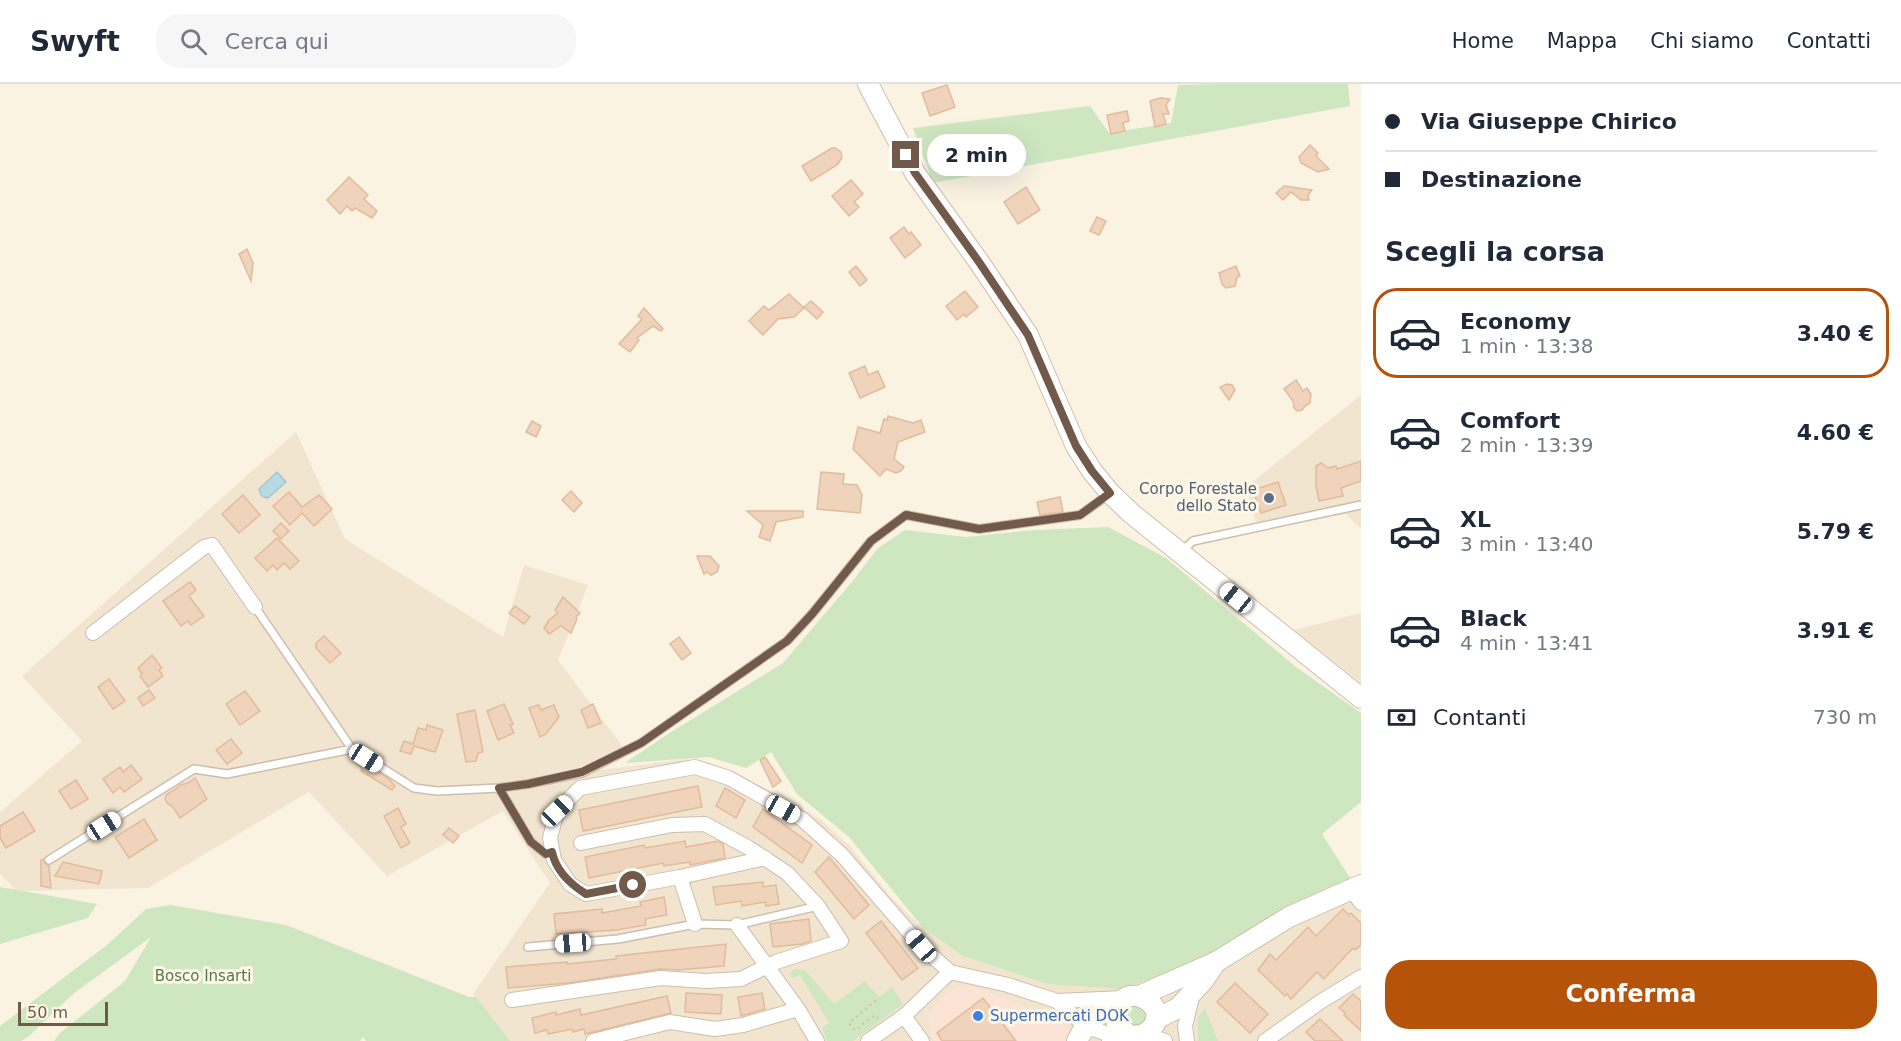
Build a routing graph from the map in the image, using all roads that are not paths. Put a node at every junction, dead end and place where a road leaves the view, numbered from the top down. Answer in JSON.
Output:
{"nodes":[{"id":1,"x":868,"y":84,"type":"edge"},
{"id":2,"x":1110,"y":493,"type":"junction"},
{"id":3,"x":1361,"y":505,"type":"edge"},
{"id":4,"x":1180,"y":554,"type":"junction"},
{"id":5,"x":255,"y":607,"type":"joint"},
{"id":6,"x":93,"y":633,"type":"dead end"},
{"id":7,"x":1361,"y":698,"type":"edge"},
{"id":8,"x":352,"y":749,"type":"junction"},
{"id":9,"x":499,"y":788,"type":"junction"},
{"id":10,"x":581,"y":843,"type":"dead end"},
{"id":11,"x":552,"y":852,"type":"junction"},
{"id":12,"x":765,"y":858,"type":"junction"},
{"id":13,"x":50,"y":860,"type":"dead end"},
{"id":14,"x":680,"y":877,"type":"junction"},
{"id":15,"x":1358,"y":892,"type":"edge"},
{"id":16,"x":818,"y":906,"type":"junction"},
{"id":17,"x":695,"y":924,"type":"junction"},
{"id":18,"x":737,"y":925,"type":"junction"},
{"id":19,"x":528,"y":946,"type":"dead end"},
{"id":20,"x":1216,"y":962,"type":"junction"},
{"id":21,"x":768,"y":966,"type":"junction"},
{"id":22,"x":950,"y":972,"type":"junction"},
{"id":23,"x":1361,"y":977,"type":"edge"},
{"id":24,"x":1193,"y":991,"type":"junction"},
{"id":25,"x":512,"y":1000,"type":"dead end"},
{"id":26,"x":1057,"y":1001,"type":"junction"},
{"id":27,"x":798,"y":1009,"type":"junction"},
{"id":28,"x":903,"y":1016,"type":"junction"},
{"id":29,"x":1136,"y":1018,"type":"edge"},
{"id":30,"x":1185,"y":1026,"type":"junction"},
{"id":31,"x":1081,"y":1034,"type":"edge"},
{"id":32,"x":593,"y":1041,"type":"edge"},
{"id":33,"x":817,"y":1041,"type":"edge"},
{"id":34,"x":868,"y":1041,"type":"edge"},
{"id":35,"x":922,"y":1041,"type":"edge"},
{"id":36,"x":1165,"y":1041,"type":"edge"},
{"id":37,"x":1187,"y":1041,"type":"edge"},
{"id":38,"x":1265,"y":1041,"type":"edge"}],
"edges":[{"from":1,"to":2,"type":"street"},
{"from":2,"to":4,"type":"street"},
{"from":2,"to":9,"type":"lane"},
{"from":3,"to":4,"type":"lane"},
{"from":4,"to":7,"type":"street"},
{"from":5,"to":6,"type":"street"},
{"from":5,"to":8,"type":"lane"},
{"from":8,"to":9,"type":"lane"},
{"from":8,"to":13,"type":"lane"},
{"from":9,"to":11,"type":"lane"},
{"from":10,"to":12,"type":"street"},
{"from":11,"to":14,"type":"street"},
{"from":11,"to":22,"type":"street"},
{"from":12,"to":14,"type":"street"},
{"from":12,"to":16,"type":"street"},
{"from":14,"to":17,"type":"street"},
{"from":15,"to":20,"type":"street"},
{"from":16,"to":18,"type":"lane"},
{"from":16,"to":21,"type":"street"},
{"from":17,"to":18,"type":"lane"},
{"from":17,"to":19,"type":"lane"},
{"from":18,"to":21,"type":"street"},
{"from":20,"to":24,"type":"street"},
{"from":20,"to":29,"type":"street"},
{"from":21,"to":25,"type":"street"},
{"from":21,"to":27,"type":"street"},
{"from":22,"to":26,"type":"street"},
{"from":22,"to":28,"type":"street"},
{"from":23,"to":38,"type":"street"},
{"from":24,"to":29,"type":"street"},
{"from":24,"to":30,"type":"street"},
{"from":26,"to":29,"type":"street"},
{"from":26,"to":31,"type":"street"},
{"from":27,"to":32,"type":"street"},
{"from":27,"to":33,"type":"street"},
{"from":28,"to":34,"type":"street"},
{"from":28,"to":35,"type":"street"},
{"from":29,"to":30,"type":"street"},
{"from":29,"to":31,"type":"street"},
{"from":29,"to":31,"type":"street"},
{"from":29,"to":36,"type":"street"},
{"from":30,"to":37,"type":"street"}]}
